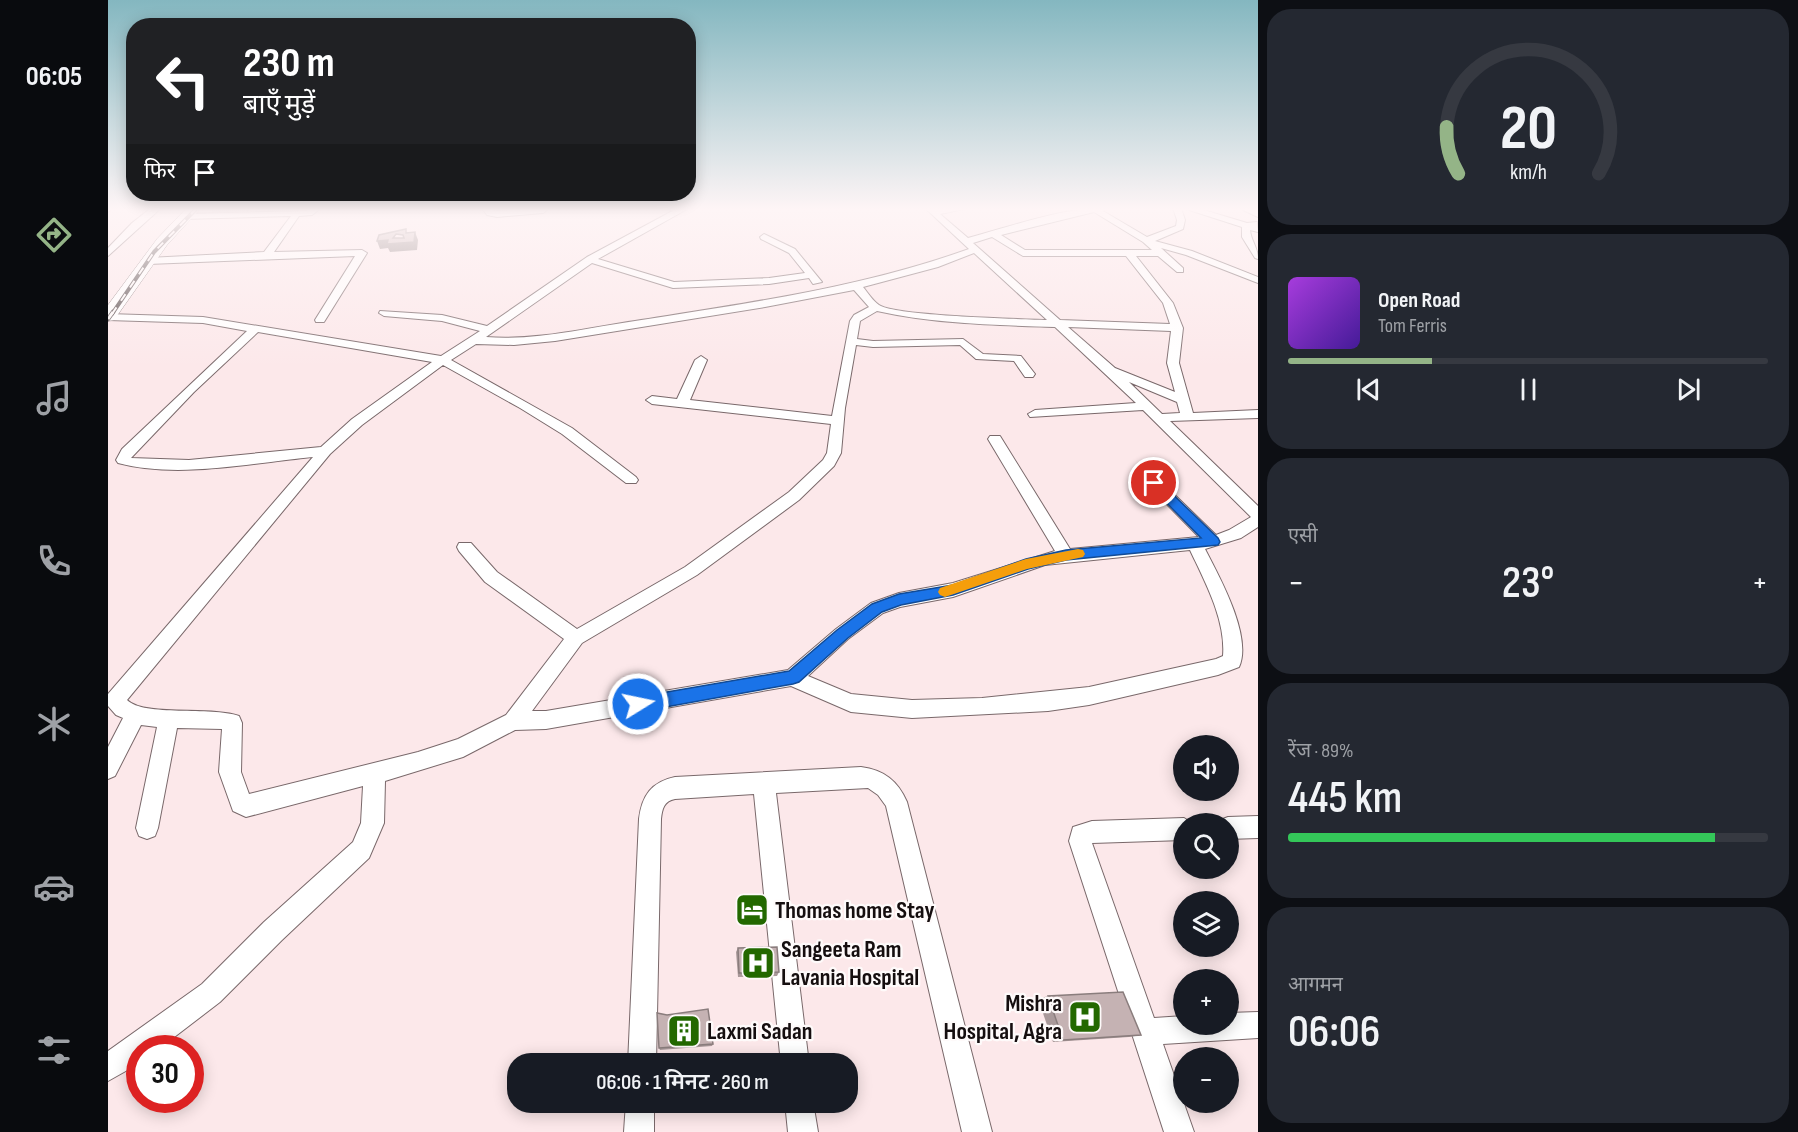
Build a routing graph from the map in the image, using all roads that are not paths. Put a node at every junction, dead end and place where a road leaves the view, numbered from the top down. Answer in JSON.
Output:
{"nodes":[{"id":1,"x":133,"y":261,"type":"edge"},
{"id":2,"x":148,"y":261,"type":"joint"},
{"id":3,"x":151,"y":261,"type":"edge"},
{"id":4,"x":358,"y":261,"type":"edge"},
{"id":5,"x":587,"y":261,"type":"edge"},
{"id":6,"x":596,"y":261,"type":"edge"},
{"id":7,"x":800,"y":261,"type":"edge"},
{"id":8,"x":947,"y":261,"type":"edge"},
{"id":9,"x":987,"y":261,"type":"edge"},
{"id":10,"x":1135,"y":261,"type":"edge"},
{"id":11,"x":1169,"y":261,"type":"edge"},
{"id":12,"x":1209,"y":261,"type":"edge"},
{"id":13,"x":1180,"y":270,"type":"dead end"},
{"id":14,"x":812,"y":275,"type":"junction"},
{"id":15,"x":1258,"y":280,"type":"edge"},
{"id":16,"x":855,"y":285,"type":"junction"},
{"id":17,"x":825,"y":292,"type":"junction"},
{"id":18,"x":108,"y":294,"type":"edge"},
{"id":19,"x":876,"y":308,"type":"junction"},
{"id":20,"x":384,"y":313,"type":"dead end"},
{"id":21,"x":108,"y":316,"type":"edge"},
{"id":22,"x":320,"y":320,"type":"dead end"},
{"id":23,"x":1059,"y":324,"type":"junction"},
{"id":24,"x":1177,"y":328,"type":"junction"},
{"id":25,"x":254,"y":330,"type":"junction"},
{"id":26,"x":489,"y":330,"type":"junction"},
{"id":27,"x":473,"y":340,"type":"junction"},
{"id":28,"x":850,"y":341,"type":"junction"},
{"id":29,"x":442,"y":360,"type":"junction"},
{"id":30,"x":701,"y":360,"type":"dead end"},
{"id":31,"x":1108,"y":370,"type":"junction"},
{"id":32,"x":1029,"y":374,"type":"dead end"},
{"id":33,"x":652,"y":400,"type":"dead end"},
{"id":34,"x":1184,"y":400,"type":"junction"},
{"id":35,"x":682,"y":403,"type":"junction"},
{"id":36,"x":1145,"y":406,"type":"junction"},
{"id":37,"x":1035,"y":414,"type":"dead end"},
{"id":38,"x":1258,"y":414,"type":"edge"},
{"id":39,"x":1188,"y":417,"type":"junction"},
{"id":40,"x":1157,"y":418,"type":"junction"},
{"id":41,"x":837,"y":422,"type":"junction"},
{"id":42,"x":995,"y":439,"type":"dead end"},
{"id":43,"x":325,"y":451,"type":"junction"},
{"id":44,"x":1141,"y":470,"type":"dead end"},
{"id":45,"x":631,"y":480,"type":"dead end"},
{"id":46,"x":1258,"y":515,"type":"edge"},
{"id":47,"x":1258,"y":520,"type":"edge"},
{"id":48,"x":1204,"y":543,"type":"junction"},
{"id":49,"x":465,"y":547,"type":"dead end"},
{"id":50,"x":1066,"y":555,"type":"junction"},
{"id":51,"x":576,"y":638,"type":"junction"},
{"id":52,"x":793,"y":677,"type":"junction"},
{"id":53,"x":112,"y":700,"type":"edge"},
{"id":54,"x":135,"y":714,"type":"junction"},
{"id":55,"x":169,"y":719,"type":"junction"},
{"id":56,"x":513,"y":721,"type":"junction"},
{"id":57,"x":108,"y":769,"type":"edge"},
{"id":58,"x":374,"y":773,"type":"junction"},
{"id":59,"x":764,"y":783,"type":"junction"},
{"id":60,"x":1258,"y":827,"type":"edge"},
{"id":61,"x":147,"y":828,"type":"dead end"},
{"id":62,"x":1239,"y":828,"type":"edge"},
{"id":63,"x":1173,"y":829,"type":"edge"},
{"id":64,"x":1258,"y":1025,"type":"edge"},
{"id":65,"x":1145,"y":1032,"type":"junction"},
{"id":66,"x":642,"y":1053,"type":"edge"},
{"id":67,"x":794,"y":1053,"type":"edge"},
{"id":68,"x":108,"y":1067,"type":"edge"},
{"id":69,"x":640,"y":1113,"type":"edge"},
{"id":70,"x":800,"y":1113,"type":"edge"},
{"id":71,"x":639,"y":1132,"type":"edge"},
{"id":72,"x":802,"y":1132,"type":"edge"},
{"id":73,"x":977,"y":1132,"type":"edge"},
{"id":74,"x":1179,"y":1132,"type":"edge"}],
"edges":[{"from":1,"to":18,"type":"main road"},
{"from":2,"to":3,"type":"street"},
{"from":2,"to":21,"type":"main road"},
{"from":4,"to":22,"type":"street"},
{"from":5,"to":26,"type":"street"},
{"from":6,"to":14,"type":"street"},
{"from":7,"to":14,"type":"street"},
{"from":8,"to":16,"type":"street"},
{"from":9,"to":23,"type":"street"},
{"from":10,"to":24,"type":"street"},
{"from":11,"to":13,"type":"street"},
{"from":12,"to":15,"type":"street"},
{"from":14,"to":17,"type":"street"},
{"from":16,"to":17,"type":"street"},
{"from":16,"to":19,"type":"street"},
{"from":17,"to":27,"type":"street"},
{"from":19,"to":23,"type":"street"},
{"from":19,"to":28,"type":"street"},
{"from":20,"to":26,"type":"street"},
{"from":21,"to":25,"type":"street"},
{"from":23,"to":24,"type":"street"},
{"from":23,"to":31,"type":"street"},
{"from":24,"to":34,"type":"street"},
{"from":25,"to":29,"type":"street"},
{"from":25,"to":43,"type":"street"},
{"from":26,"to":27,"type":"street"},
{"from":27,"to":29,"type":"street"},
{"from":28,"to":32,"type":"street"},
{"from":28,"to":41,"type":"street"},
{"from":29,"to":43,"type":"street"},
{"from":29,"to":45,"type":"street"},
{"from":30,"to":35,"type":"street"},
{"from":31,"to":34,"type":"street"},
{"from":31,"to":36,"type":"street"},
{"from":33,"to":35,"type":"street"},
{"from":34,"to":39,"type":"street"},
{"from":35,"to":41,"type":"street"},
{"from":36,"to":37,"type":"street"},
{"from":36,"to":40,"type":"street"},
{"from":38,"to":39,"type":"street"},
{"from":39,"to":40,"type":"street"},
{"from":40,"to":46,"type":"street"},
{"from":41,"to":51,"type":"street"},
{"from":42,"to":50,"type":"street"},
{"from":43,"to":53,"type":"street"},
{"from":44,"to":48,"type":"street"},
{"from":47,"to":48,"type":"street"},
{"from":48,"to":50,"type":"street"},
{"from":48,"to":52,"type":"street"},
{"from":49,"to":51,"type":"street"},
{"from":50,"to":52,"type":"street"},
{"from":51,"to":56,"type":"street"},
{"from":52,"to":56,"type":"street"},
{"from":53,"to":54,"type":"street"},
{"from":54,"to":55,"type":"street"},
{"from":54,"to":57,"type":"street"},
{"from":55,"to":58,"type":"street"},
{"from":55,"to":61,"type":"street"},
{"from":56,"to":58,"type":"street"},
{"from":58,"to":68,"type":"street"},
{"from":59,"to":66,"type":"street"},
{"from":59,"to":67,"type":"street"},
{"from":59,"to":73,"type":"street"},
{"from":60,"to":62,"type":"street"},
{"from":63,"to":65,"type":"street"},
{"from":64,"to":65,"type":"street"},
{"from":65,"to":74,"type":"street"},
{"from":69,"to":71,"type":"street"},
{"from":70,"to":72,"type":"street"}]}
